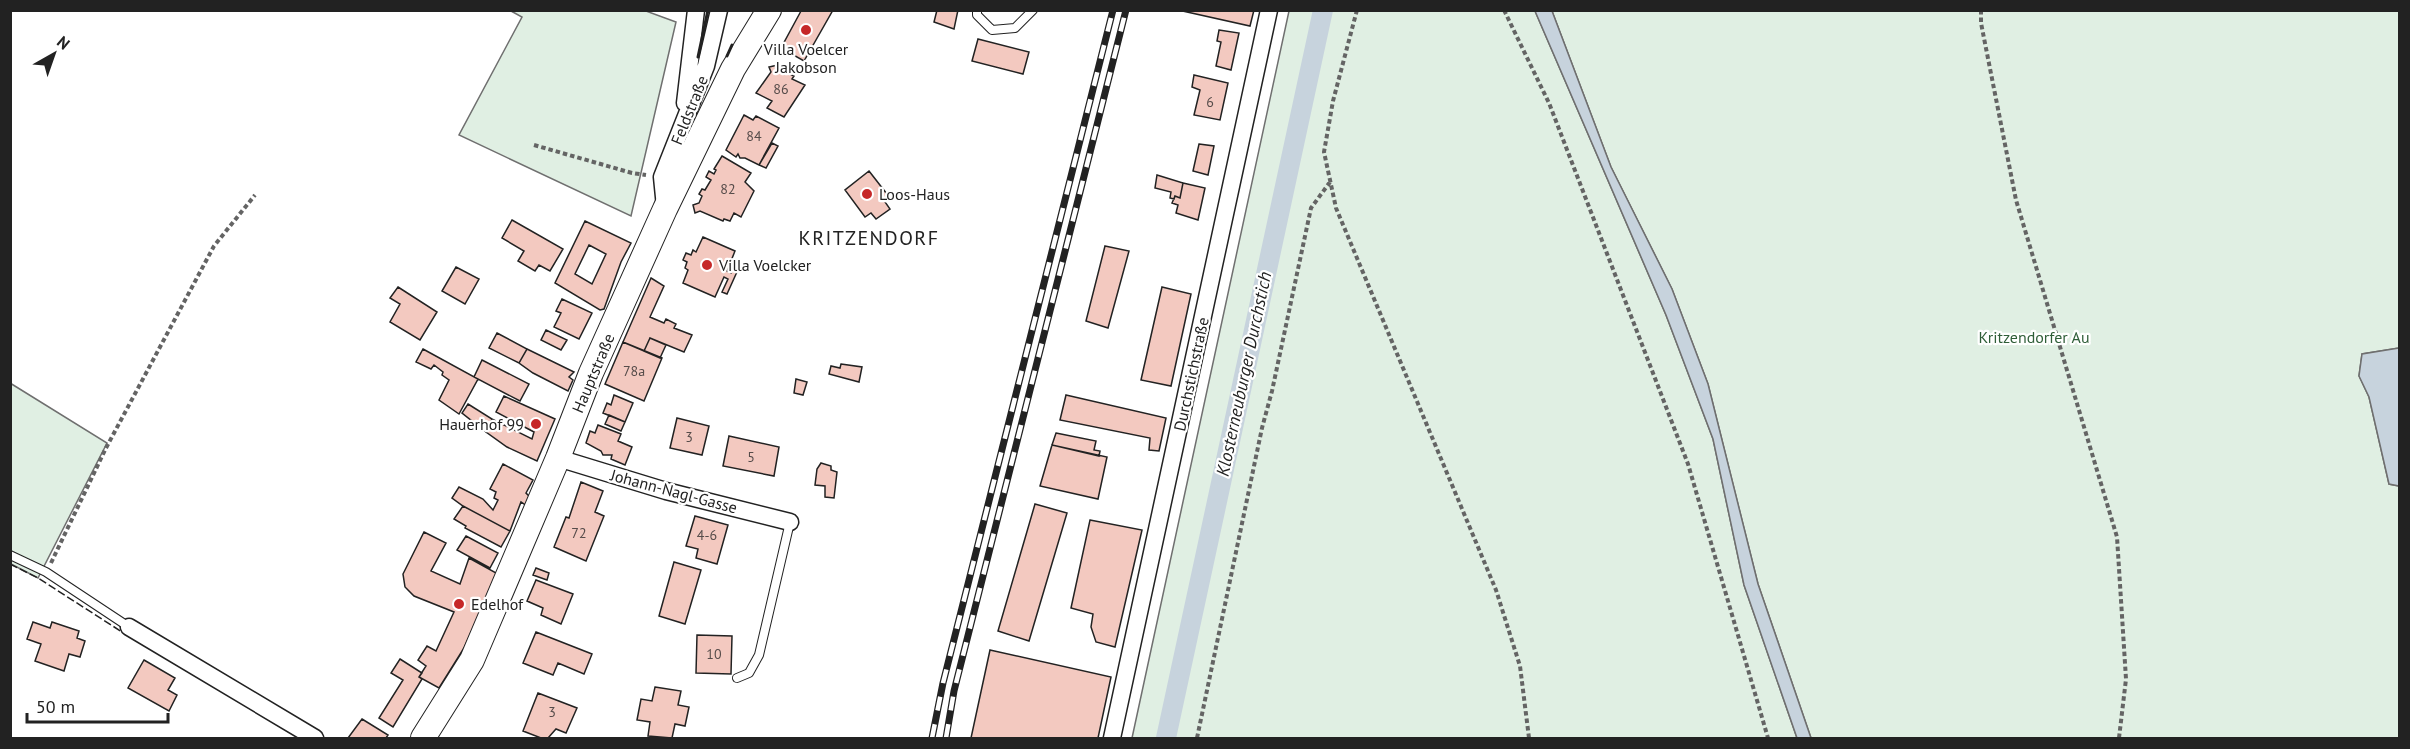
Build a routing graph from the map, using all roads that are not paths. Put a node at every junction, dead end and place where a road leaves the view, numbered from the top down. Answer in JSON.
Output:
{"nodes":[{"id":1,"x":696,"y":10,"type":"edge"},
{"id":2,"x":719,"y":10,"type":"edge"},
{"id":3,"x":769,"y":10,"type":"edge"},
{"id":4,"x":977,"y":10,"type":"edge"},
{"id":5,"x":1033,"y":10,"type":"edge"},
{"id":6,"x":1269,"y":10,"type":"edge"},
{"id":7,"x":681,"y":130,"type":"junction"},
{"id":8,"x":665,"y":209,"type":"junction"},
{"id":9,"x":558,"y":458,"type":"junction"},
{"id":10,"x":790,"y":522,"type":"joint"},
{"id":11,"x":10,"y":555,"type":"edge"},
{"id":12,"x":129,"y":627,"type":"joint"},
{"id":13,"x":736,"y":678,"type":"dead end"},
{"id":14,"x":315,"y":738,"type":"edge"},
{"id":15,"x":423,"y":738,"type":"edge"},
{"id":16,"x":1112,"y":738,"type":"edge"}],
"edges":[{"from":1,"to":7,"type":"street"},
{"from":2,"to":7,"type":"street","name":"Feldstraße"},
{"from":3,"to":8,"type":"main road","name":"Hauptstraße"},
{"from":4,"to":5,"type":"lane"},
{"from":6,"to":16,"type":"street","name":"Durchstichstraße"},
{"from":7,"to":8,"type":"street","name":"Feldstraße"},
{"from":8,"to":9,"type":"main road","name":"Hauptstraße"},
{"from":9,"to":10,"type":"street","name":"Johann-Nagl-Gasse"},
{"from":9,"to":15,"type":"main road","name":"Hauptstraße"},
{"from":10,"to":13,"type":"lane"},
{"from":11,"to":12,"type":"lane"},
{"from":12,"to":14,"type":"street"}]}
